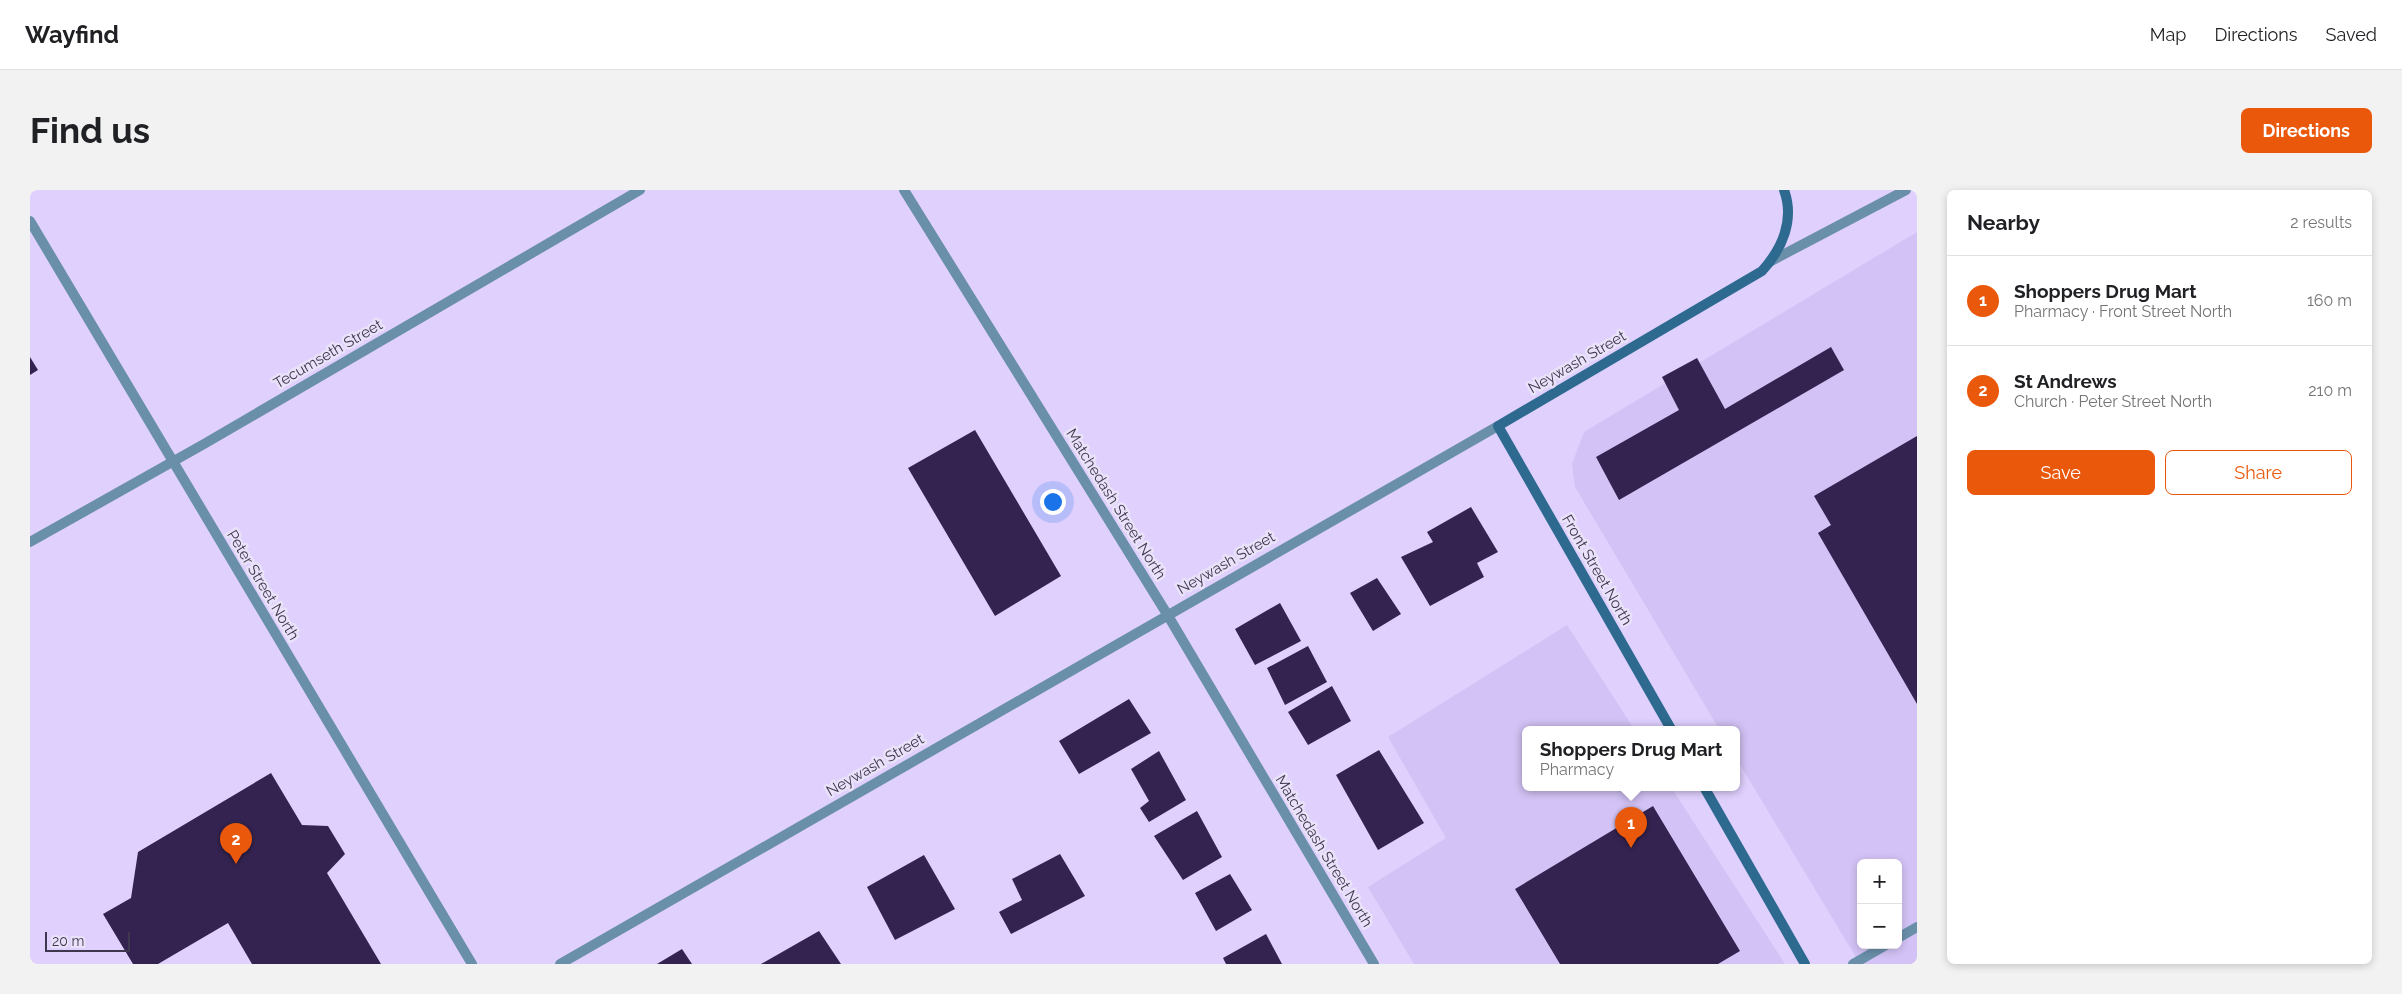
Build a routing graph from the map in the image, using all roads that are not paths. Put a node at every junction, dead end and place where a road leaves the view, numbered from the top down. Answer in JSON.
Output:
{"nodes":[{"id":1,"x":640,"y":190,"type":"edge"},
{"id":2,"x":904,"y":190,"type":"edge"},
{"id":3,"x":1784,"y":190,"type":"edge"},
{"id":4,"x":1906,"y":190,"type":"edge"},
{"id":5,"x":30,"y":221,"type":"edge"},
{"id":6,"x":1771,"y":261,"type":"junction"},
{"id":7,"x":1498,"y":426,"type":"junction"},
{"id":8,"x":172,"y":461,"type":"junction"},
{"id":9,"x":30,"y":542,"type":"edge"},
{"id":10,"x":1166,"y":614,"type":"junction"},
{"id":11,"x":1669,"y":726,"type":"edge"},
{"id":12,"x":1706,"y":791,"type":"edge"},
{"id":13,"x":1917,"y":927,"type":"edge"},
{"id":14,"x":1902,"y":936,"type":"edge"},
{"id":15,"x":1879,"y":949,"type":"edge"},
{"id":16,"x":472,"y":964,"type":"edge"},
{"id":17,"x":560,"y":964,"type":"edge"},
{"id":18,"x":1374,"y":964,"type":"edge"},
{"id":19,"x":1804,"y":964,"type":"edge"},
{"id":20,"x":1853,"y":964,"type":"edge"}],
"edges":[{"from":1,"to":8,"type":"street","name":"Tecumseth Street"},
{"from":2,"to":10,"type":"street","name":"Matchedash Street North"},
{"from":3,"to":6,"type":"main road"},
{"from":4,"to":6,"type":"street","name":"Neywash Street"},
{"from":5,"to":8,"type":"street","name":"Peter Street North"},
{"from":6,"to":7,"type":"main road","name":"Neywash Street"},
{"from":7,"to":10,"type":"street","name":"Neywash Street"},
{"from":7,"to":11,"type":"main road","name":"Front Street North"},
{"from":8,"to":9,"type":"street","name":"Tecumseth Street"},
{"from":8,"to":16,"type":"street","name":"Peter Street North"},
{"from":10,"to":17,"type":"street","name":"Neywash Street"},
{"from":10,"to":18,"type":"street","name":"Matchedash Street North"},
{"from":12,"to":19,"type":"main road"},
{"from":13,"to":14,"type":"street"},
{"from":15,"to":20,"type":"street"}]}
